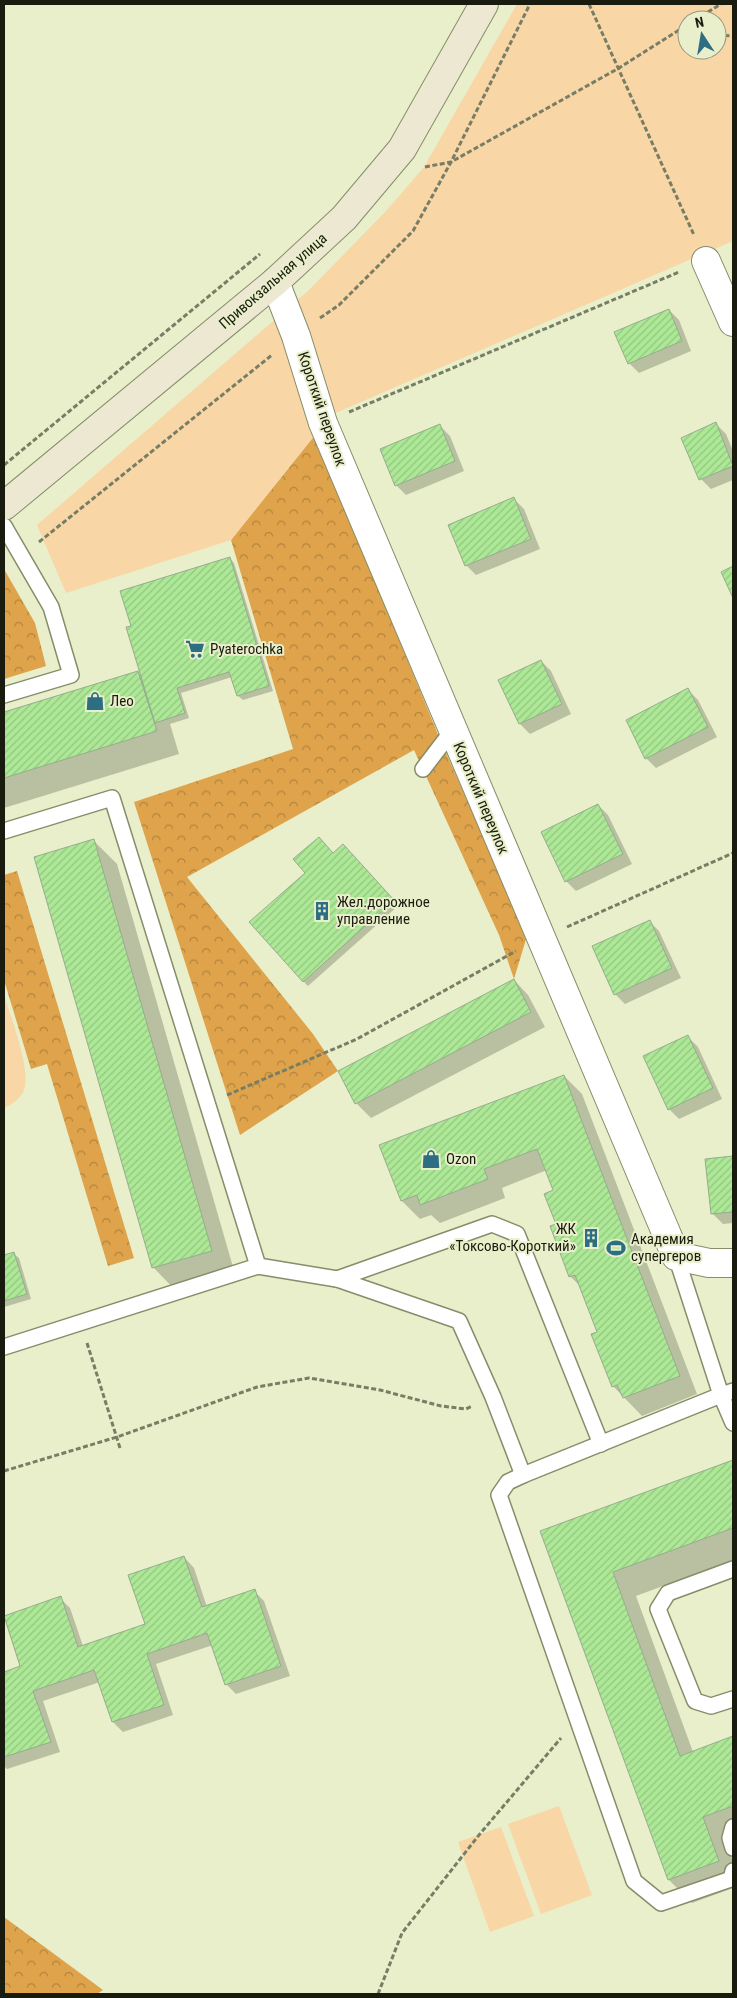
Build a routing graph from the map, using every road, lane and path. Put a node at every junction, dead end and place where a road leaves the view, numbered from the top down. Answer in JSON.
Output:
{"nodes":[{"id":1,"x":484,"y":4,"type":"edge"},
{"id":2,"x":589,"y":4,"type":"edge"},
{"id":3,"x":677,"y":31,"type":"edge"},
{"id":4,"x":619,"y":68,"type":"junction"},
{"id":5,"x":424,"y":167,"type":"dead end"},
{"id":6,"x":264,"y":250,"type":"dead end"},
{"id":7,"x":706,"y":261,"type":"junction"},
{"id":8,"x":275,"y":282,"type":"junction"},
{"id":9,"x":733,"y":322,"type":"edge"},
{"id":10,"x":323,"y":423,"type":"junction"},
{"id":11,"x":4,"y":465,"type":"edge"},
{"id":12,"x":4,"y":506,"type":"edge"},
{"id":13,"x":4,"y":526,"type":"edge"},
{"id":14,"x":4,"y":695,"type":"edge"},
{"id":15,"x":452,"y":731,"type":"junction"},
{"id":16,"x":423,"y":769,"type":"dead end"},
{"id":17,"x":4,"y":831,"type":"edge"},
{"id":18,"x":733,"y":853,"type":"edge"},
{"id":19,"x":541,"y":939,"type":"junction"},
{"id":20,"x":207,"y":1103,"type":"junction"},
{"id":21,"x":676,"y":1256,"type":"junction"},
{"id":22,"x":733,"y":1263,"type":"edge"},
{"id":23,"x":258,"y":1266,"type":"junction"},
{"id":24,"x":337,"y":1279,"type":"junction"},
{"id":25,"x":80,"y":1324,"type":"junction"},
{"id":26,"x":4,"y":1347,"type":"edge"},
{"id":27,"x":727,"y":1393,"type":"edge"},
{"id":28,"x":493,"y":1397,"type":"junction"},
{"id":29,"x":733,"y":1423,"type":"edge"},
{"id":30,"x":117,"y":1437,"type":"junction"},
{"id":31,"x":600,"y":1444,"type":"junction"},
{"id":32,"x":120,"y":1448,"type":"dead end"},
{"id":33,"x":4,"y":1471,"type":"edge"},
{"id":34,"x":523,"y":1475,"type":"junction"},
{"id":35,"x":733,"y":1569,"type":"edge"},
{"id":36,"x":733,"y":1699,"type":"edge"},
{"id":37,"x":578,"y":1718,"type":"junction"},
{"id":38,"x":733,"y":1828,"type":"edge"},
{"id":39,"x":733,"y":1848,"type":"edge"},
{"id":40,"x":733,"y":1871,"type":"edge"},
{"id":41,"x":378,"y":1994,"type":"edge"}],
"edges":[{"from":1,"to":8,"type":"street","name":"Привокзальная улица"},
{"from":2,"to":4,"type":"path"},
{"from":3,"to":4,"type":"path"},
{"from":4,"to":5,"type":"path"},
{"from":4,"to":7,"type":"path"},
{"from":6,"to":11,"type":"path"},
{"from":7,"to":9,"type":"street"},
{"from":7,"to":10,"type":"path"},
{"from":8,"to":10,"type":"street","name":"Короткий переулок"},
{"from":8,"to":12,"type":"street","name":"Привокзальная улица"},
{"from":10,"to":15,"type":"street","name":"Короткий переулок"},
{"from":13,"to":14,"type":"lane"},
{"from":15,"to":16,"type":"lane"},
{"from":15,"to":19,"type":"street","name":"Короткий переулок"},
{"from":17,"to":20,"type":"lane"},
{"from":18,"to":19,"type":"path"},
{"from":19,"to":20,"type":"path"},
{"from":19,"to":21,"type":"street","name":"Короткий переулок"},
{"from":20,"to":23,"type":"lane"},
{"from":21,"to":22,"type":"street"},
{"from":21,"to":27,"type":"lane"},
{"from":23,"to":24,"type":"lane"},
{"from":23,"to":25,"type":"lane"},
{"from":24,"to":28,"type":"lane"},
{"from":24,"to":31,"type":"lane"},
{"from":25,"to":26,"type":"lane"},
{"from":25,"to":30,"type":"path"},
{"from":27,"to":29,"type":"lane"},
{"from":27,"to":31,"type":"lane"},
{"from":28,"to":30,"type":"path"},
{"from":28,"to":34,"type":"lane"},
{"from":30,"to":32,"type":"path"},
{"from":30,"to":33,"type":"path"},
{"from":31,"to":34,"type":"lane"},
{"from":34,"to":37,"type":"lane"},
{"from":35,"to":36,"type":"lane"},
{"from":37,"to":40,"type":"lane"},
{"from":37,"to":41,"type":"path"},
{"from":38,"to":39,"type":"lane"}]}
